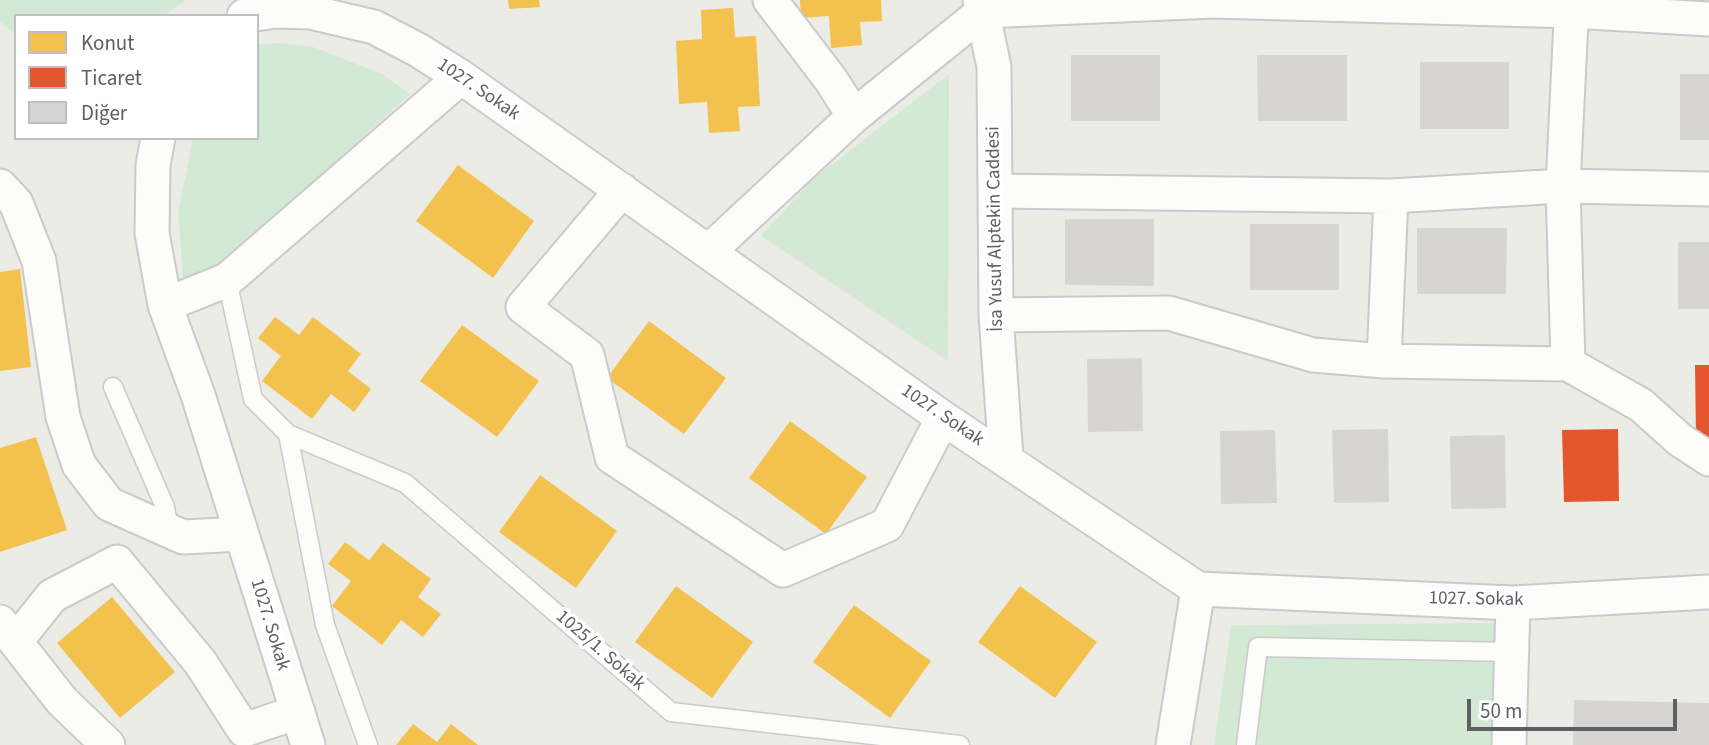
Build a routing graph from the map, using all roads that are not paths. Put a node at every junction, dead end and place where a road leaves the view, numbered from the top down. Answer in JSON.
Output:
{"nodes":[{"id":1,"x":770,"y":0,"type":"edge"},
{"id":2,"x":1213,"y":0,"type":"edge"},
{"id":3,"x":1572,"y":5,"type":"edge"},
{"id":4,"x":982,"y":6,"type":"edge"},
{"id":5,"x":265,"y":9,"type":"edge"},
{"id":6,"x":1709,"y":19,"type":"edge"},
{"id":7,"x":461,"y":77,"type":"junction"},
{"id":8,"x":854,"y":116,"type":"junction"},
{"id":9,"x":158,"y":140,"type":"edge"},
{"id":10,"x":0,"y":186,"type":"edge"},
{"id":11,"x":1563,"y":186,"type":"junction"},
{"id":12,"x":1709,"y":189,"type":"edge"},
{"id":13,"x":622,"y":190,"type":"junction"},
{"id":14,"x":995,"y":191,"type":"junction"},
{"id":15,"x":1391,"y":196,"type":"junction"},
{"id":16,"x":708,"y":252,"type":"junction"},
{"id":17,"x":227,"y":280,"type":"junction"},
{"id":18,"x":165,"y":305,"type":"junction"},
{"id":19,"x":996,"y":315,"type":"junction"},
{"id":20,"x":1384,"y":360,"type":"junction"},
{"id":21,"x":1568,"y":364,"type":"junction"},
{"id":22,"x":113,"y":387,"type":"dead end"},
{"id":23,"x":943,"y":418,"type":"junction"},
{"id":24,"x":288,"y":435,"type":"junction"},
{"id":25,"x":1006,"y":458,"type":"junction"},
{"id":26,"x":1709,"y":459,"type":"edge"},
{"id":27,"x":169,"y":531,"type":"junction"},
{"id":28,"x":241,"y":534,"type":"junction"},
{"id":29,"x":1198,"y":589,"type":"junction"},
{"id":30,"x":1709,"y":592,"type":"edge"},
{"id":31,"x":1513,"y":603,"type":"junction"},
{"id":32,"x":8,"y":632,"type":"edge"},
{"id":33,"x":1511,"y":652,"type":"junction"},
{"id":34,"x":298,"y":712,"type":"junction"},
{"id":35,"x":108,"y":745,"type":"edge"},
{"id":36,"x":308,"y":745,"type":"edge"},
{"id":37,"x":369,"y":745,"type":"edge"},
{"id":38,"x":960,"y":745,"type":"edge"},
{"id":39,"x":1173,"y":745,"type":"edge"},
{"id":40,"x":1246,"y":745,"type":"edge"},
{"id":41,"x":1509,"y":745,"type":"edge"}],
"edges":[{"from":1,"to":8,"type":"street"},
{"from":2,"to":3,"type":"street"},
{"from":2,"to":4,"type":"street"},
{"from":3,"to":6,"type":"street"},
{"from":3,"to":11,"type":"street"},
{"from":4,"to":8,"type":"street"},
{"from":4,"to":14,"type":"street","name":"İsa Yusuf Alptekin Caddesi"},
{"from":5,"to":7,"type":"street","name":"1027. Sokak"},
{"from":7,"to":13,"type":"street","name":"1027. Sokak"},
{"from":7,"to":17,"type":"street"},
{"from":8,"to":16,"type":"street"},
{"from":9,"to":18,"type":"street","name":"1027. Sokak"},
{"from":10,"to":27,"type":"street"},
{"from":11,"to":12,"type":"street"},
{"from":11,"to":15,"type":"street"},
{"from":11,"to":21,"type":"street"},
{"from":13,"to":16,"type":"street","name":"1027. Sokak"},
{"from":13,"to":23,"type":"street"},
{"from":14,"to":15,"type":"street"},
{"from":14,"to":19,"type":"street","name":"İsa Yusuf Alptekin Caddesi"},
{"from":15,"to":20,"type":"street"},
{"from":16,"to":23,"type":"street","name":"1027. Sokak"},
{"from":17,"to":18,"type":"street"},
{"from":17,"to":24,"type":"lane"},
{"from":18,"to":28,"type":"street","name":"1027. Sokak"},
{"from":19,"to":20,"type":"street"},
{"from":19,"to":25,"type":"street","name":"İsa Yusuf Alptekin Caddesi"},
{"from":20,"to":21,"type":"street"},
{"from":21,"to":26,"type":"street"},
{"from":22,"to":27,"type":"lane"},
{"from":23,"to":25,"type":"street","name":"1027. Sokak"},
{"from":24,"to":37,"type":"lane"},
{"from":24,"to":38,"type":"lane","name":"1025/1. Sokak"},
{"from":25,"to":29,"type":"street","name":"1027. Sokak"},
{"from":27,"to":28,"type":"street"},
{"from":28,"to":34,"type":"street","name":"1027. Sokak"},
{"from":29,"to":31,"type":"street","name":"1027. Sokak"},
{"from":29,"to":39,"type":"street"},
{"from":30,"to":31,"type":"street","name":"1027. Sokak"},
{"from":31,"to":33,"type":"street"},
{"from":32,"to":34,"type":"street"},
{"from":32,"to":35,"type":"street"},
{"from":33,"to":40,"type":"lane"},
{"from":33,"to":41,"type":"street"},
{"from":34,"to":36,"type":"street","name":"1027. Sokak"}]}
